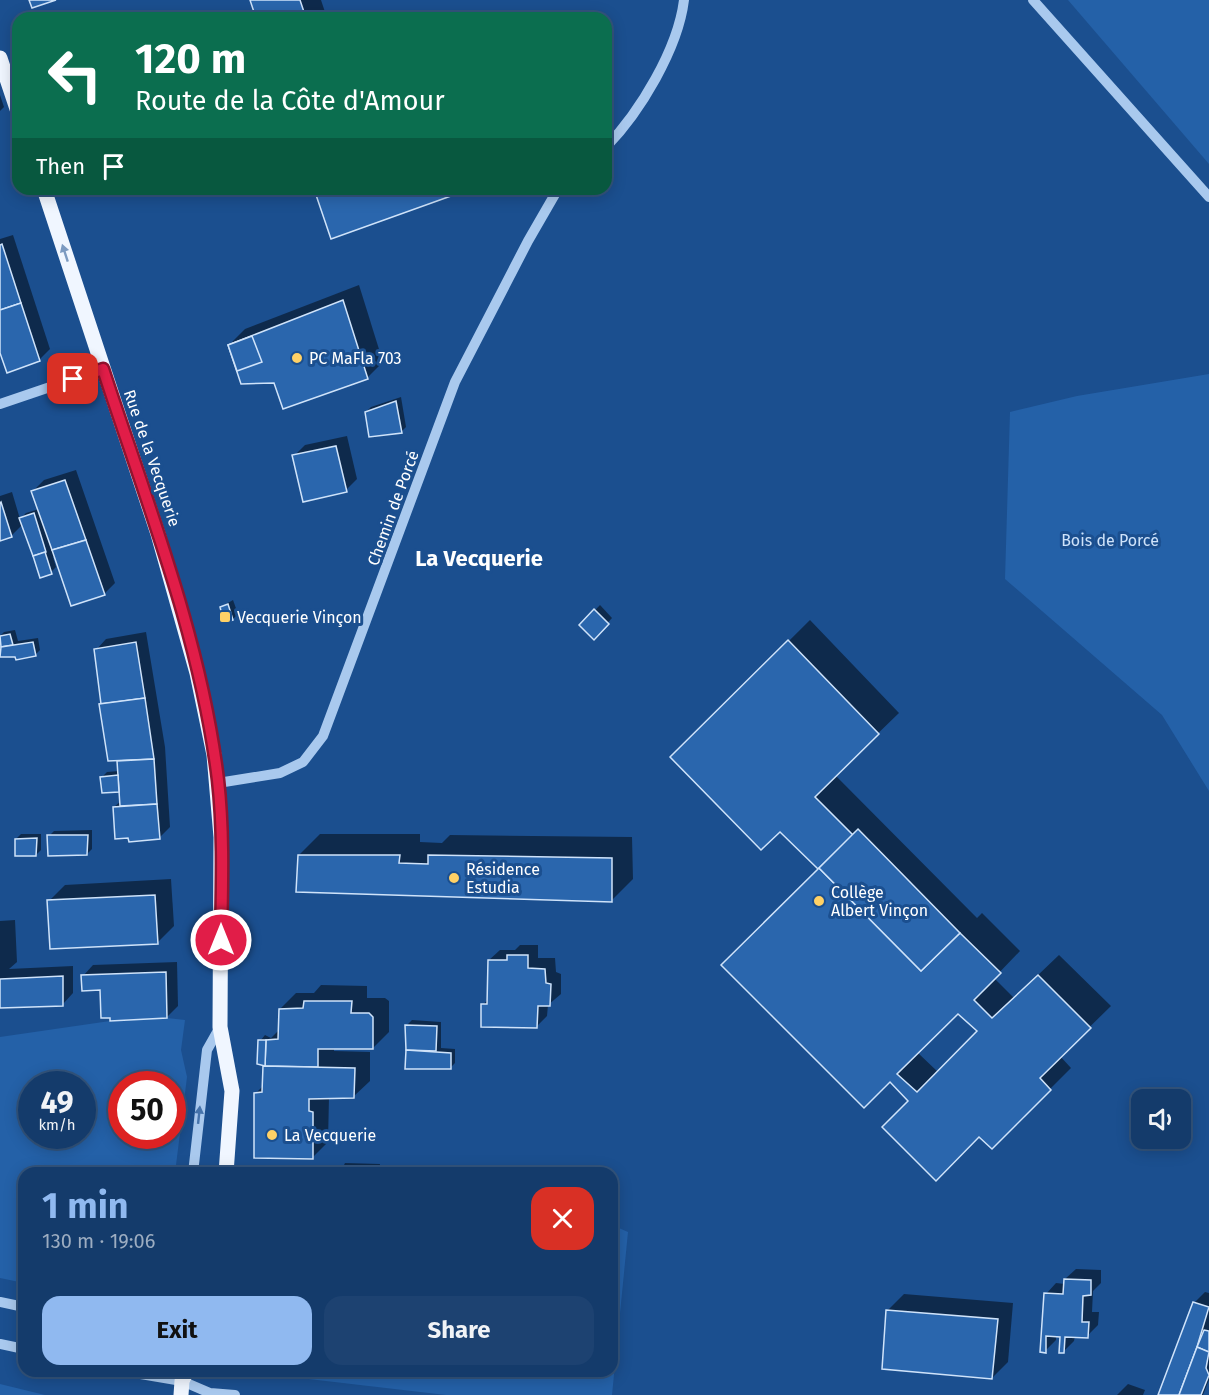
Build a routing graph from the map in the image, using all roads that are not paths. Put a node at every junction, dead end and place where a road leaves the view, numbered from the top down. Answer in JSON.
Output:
{"nodes":[{"id":1,"x":684,"y":0,"type":"edge"},
{"id":2,"x":1033,"y":0,"type":"edge"},
{"id":3,"x":0,"y":58,"type":"edge"},
{"id":4,"x":12,"y":94,"type":"edge"},
{"id":5,"x":612,"y":141,"type":"edge"},
{"id":6,"x":46,"y":195,"type":"edge"},
{"id":7,"x":555,"y":195,"type":"edge"},
{"id":8,"x":1209,"y":197,"type":"edge"},
{"id":9,"x":103,"y":369,"type":"junction"},
{"id":10,"x":0,"y":404,"type":"edge"},
{"id":11,"x":218,"y":783,"type":"junction"},
{"id":12,"x":220,"y":1027,"type":"junction"},
{"id":13,"x":194,"y":1167,"type":"edge"},
{"id":14,"x":226,"y":1167,"type":"edge"},
{"id":15,"x":0,"y":1302,"type":"edge"},
{"id":16,"x":18,"y":1306,"type":"edge"},
{"id":17,"x":0,"y":1344,"type":"edge"},
{"id":18,"x":18,"y":1348,"type":"edge"},
{"id":19,"x":181,"y":1378,"type":"edge"},
{"id":20,"x":235,"y":1395,"type":"edge"}],
"edges":[{"from":1,"to":5,"type":"street"},
{"from":2,"to":8,"type":"street"},
{"from":3,"to":4,"type":"main road"},
{"from":9,"to":6,"type":"main road","name":"Rue de la Vecquerie","one_way":true},
{"from":7,"to":11,"type":"street","name":"Chemin de Porcé"},
{"from":9,"to":10,"type":"street"},
{"from":9,"to":11,"type":"main road","name":"Rue de la Vecquerie"},
{"from":11,"to":12,"type":"main road","name":"Rue de la Vecquerie"},
{"from":13,"to":12,"type":"street","one_way":true},
{"from":12,"to":14,"type":"main road","name":"Rue de la Vecquerie"},
{"from":15,"to":16,"type":"street"},
{"from":17,"to":18,"type":"street"},
{"from":19,"to":20,"type":"street"}]}
